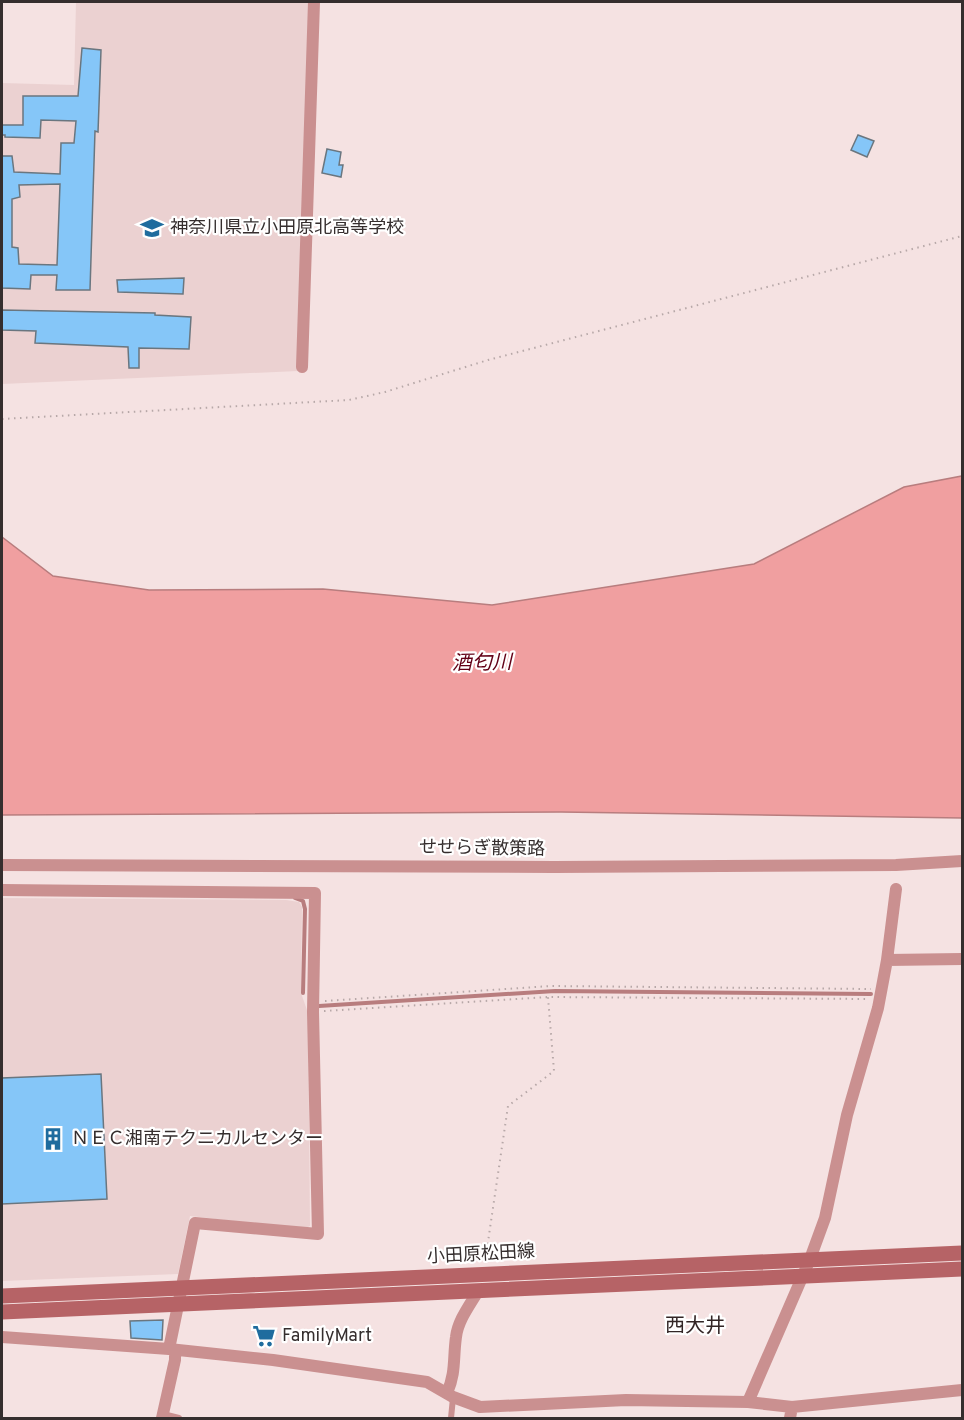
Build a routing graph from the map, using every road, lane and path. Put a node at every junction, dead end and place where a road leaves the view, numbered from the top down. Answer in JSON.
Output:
{"nodes":[{"id":1,"x":314,"y":2,"type":"edge"},
{"id":2,"x":963,"y":237,"type":"edge"},
{"id":3,"x":302,"y":367,"type":"dead end"},
{"id":4,"x":2,"y":419,"type":"edge"},
{"id":5,"x":963,"y":861,"type":"edge"},
{"id":6,"x":2,"y":865,"type":"edge"},
{"id":7,"x":896,"y":889,"type":"dead end"},
{"id":8,"x":2,"y":890,"type":"edge"},
{"id":9,"x":963,"y":959,"type":"edge"},
{"id":10,"x":887,"y":960,"type":"junction"},
{"id":11,"x":881,"y":994,"type":"junction"},
{"id":12,"x":549,"y":996,"type":"junction"},
{"id":13,"x":313,"y":1006,"type":"junction"},
{"id":14,"x":963,"y":1253,"type":"edge"},
{"id":15,"x":810,"y":1259,"type":"junction"},
{"id":16,"x":963,"y":1269,"type":"edge"},
{"id":17,"x":483,"y":1274,"type":"junction"},
{"id":18,"x":803,"y":1276,"type":"junction"},
{"id":19,"x":181,"y":1288,"type":"junction"},
{"id":20,"x":478,"y":1291,"type":"junction"},
{"id":21,"x":2,"y":1296,"type":"edge"},
{"id":22,"x":178,"y":1304,"type":"junction"},
{"id":23,"x":2,"y":1312,"type":"edge"},
{"id":24,"x":2,"y":1337,"type":"edge"},
{"id":25,"x":172,"y":1350,"type":"junction"},
{"id":26,"x":963,"y":1390,"type":"edge"},
{"id":27,"x":450,"y":1395,"type":"junction"},
{"id":28,"x":748,"y":1402,"type":"junction"},
{"id":29,"x":791,"y":1413,"type":"edge"},
{"id":30,"x":163,"y":1416,"type":"edge"},
{"id":31,"x":179,"y":1419,"type":"edge"},
{"id":32,"x":451,"y":1419,"type":"edge"}],
"edges":[{"from":1,"to":3,"type":"street"},
{"from":2,"to":4,"type":"path"},
{"from":5,"to":6,"type":"street","name":"せせらぎ散策路"},
{"from":7,"to":10,"type":"street"},
{"from":8,"to":13,"type":"street"},
{"from":9,"to":10,"type":"street"},
{"from":10,"to":11,"type":"street"},
{"from":11,"to":12,"type":"path"},
{"from":11,"to":13,"type":"path"},
{"from":11,"to":15,"type":"street"},
{"from":12,"to":13,"type":"path"},
{"from":12,"to":17,"type":"path"},
{"from":13,"to":19,"type":"street"},
{"from":14,"to":15,"type":"main road","name":"小田原松田線"},
{"from":15,"to":17,"type":"main road","name":"小田原松田線"},
{"from":15,"to":18,"type":"street"},
{"from":16,"to":18,"type":"main road","name":"小田原松田線"},
{"from":17,"to":19,"type":"main road","name":"小田原松田線"},
{"from":18,"to":20,"type":"main road","name":"小田原松田線"},
{"from":18,"to":28,"type":"street"},
{"from":19,"to":21,"type":"main road","name":"小田原松田線"},
{"from":19,"to":22,"type":"street"},
{"from":20,"to":22,"type":"main road","name":"小田原松田線"},
{"from":20,"to":27,"type":"street"},
{"from":22,"to":23,"type":"main road","name":"小田原松田線"},
{"from":22,"to":25,"type":"street"},
{"from":24,"to":25,"type":"street"},
{"from":25,"to":27,"type":"street"},
{"from":25,"to":30,"type":"street"},
{"from":26,"to":29,"type":"street"},
{"from":27,"to":28,"type":"street"},
{"from":27,"to":32,"type":"lane"},
{"from":28,"to":29,"type":"street"},
{"from":30,"to":31,"type":"lane"}]}
